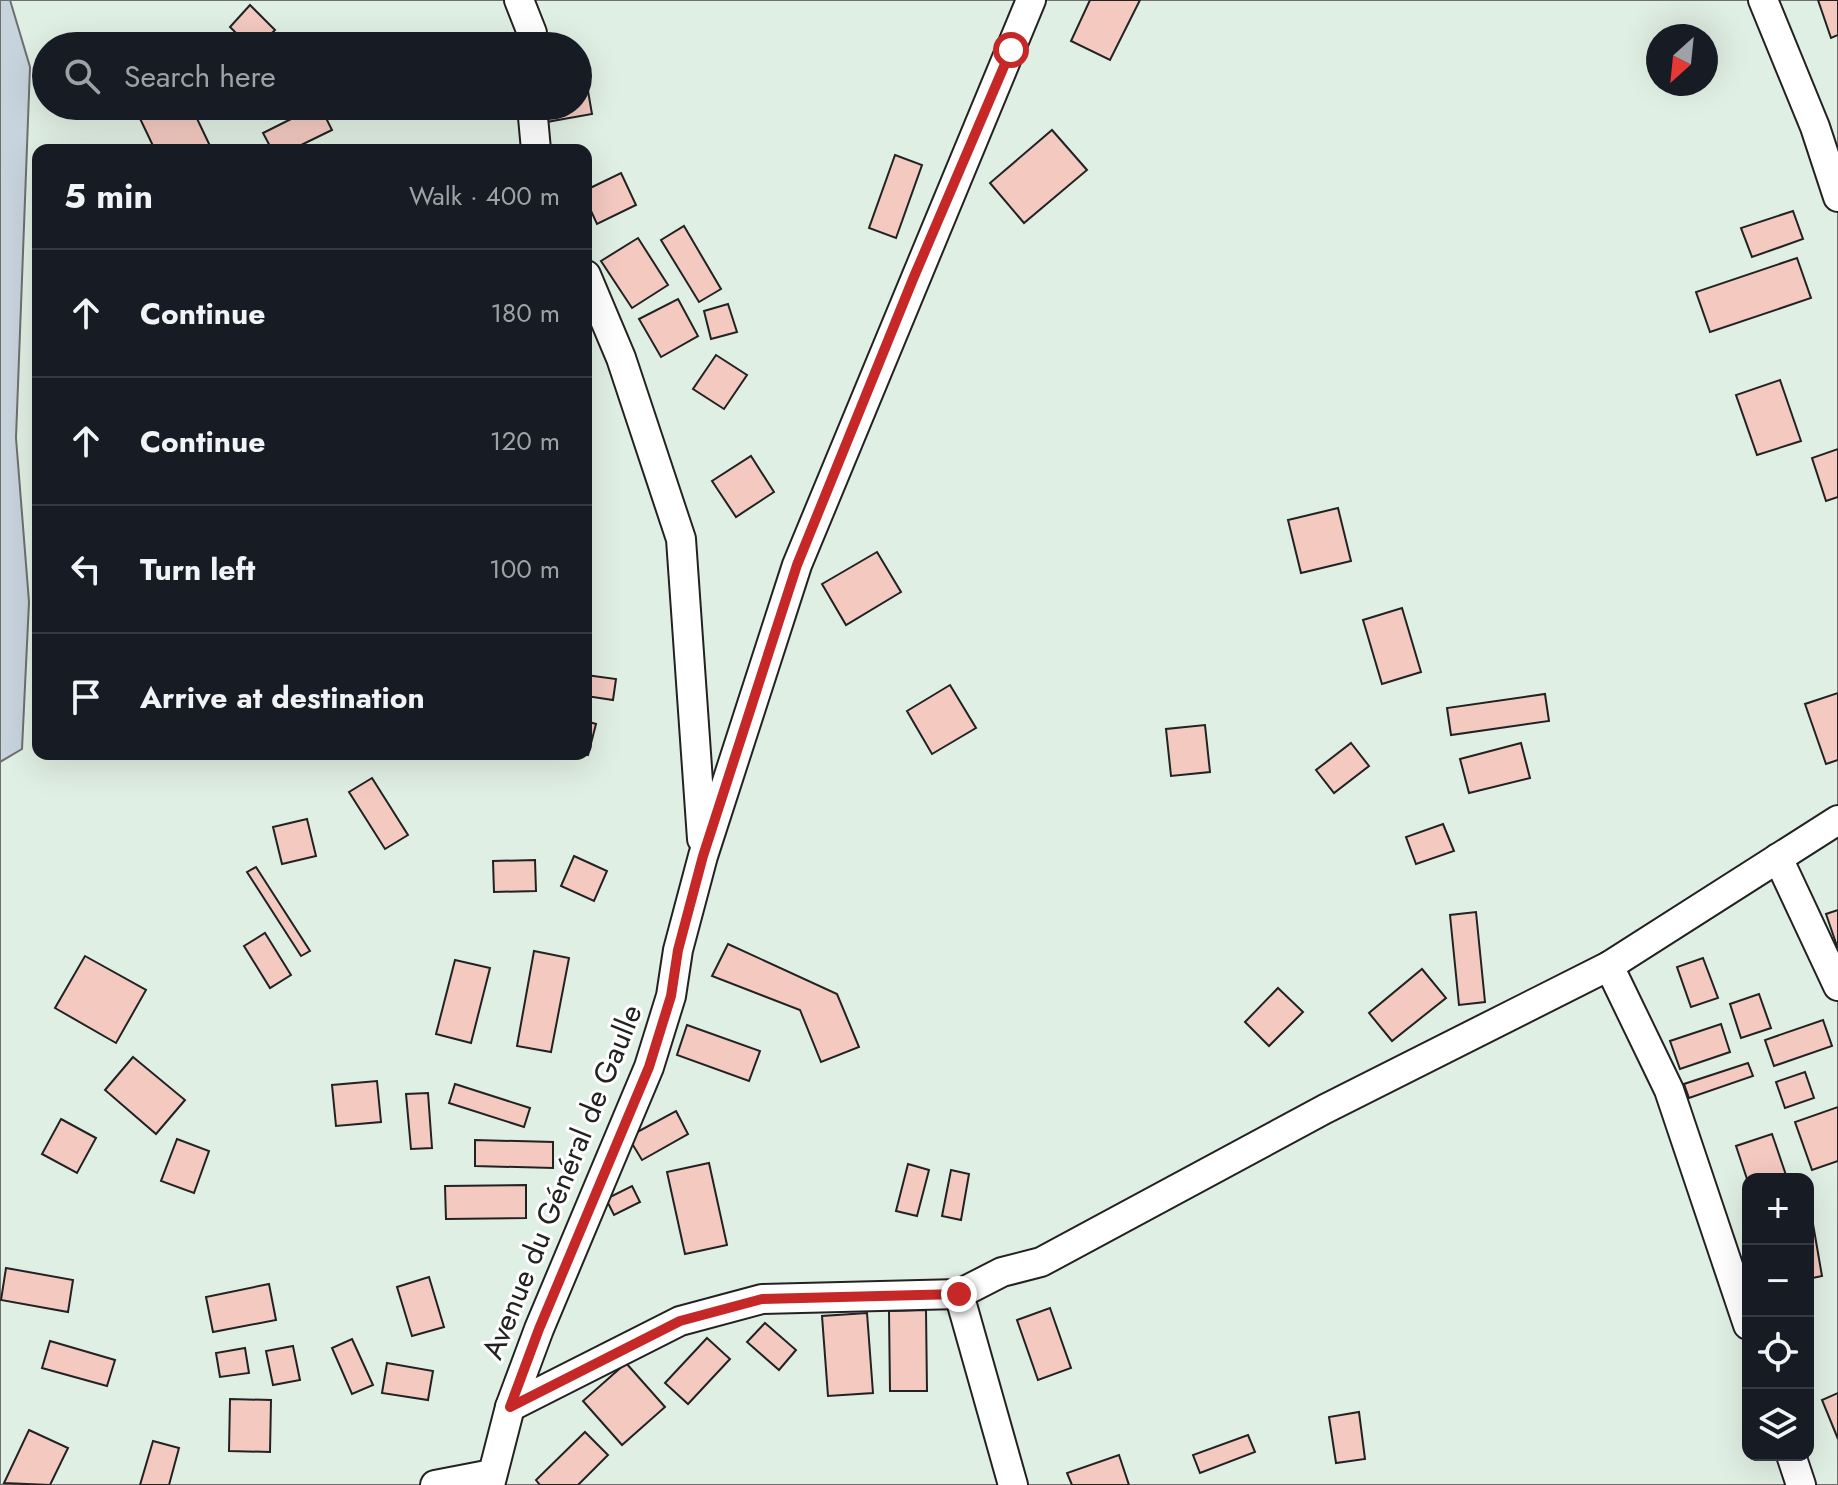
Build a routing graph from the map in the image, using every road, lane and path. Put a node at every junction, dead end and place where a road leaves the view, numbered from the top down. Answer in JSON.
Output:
{"nodes":[{"id":1,"x":519,"y":0,"type":"edge"},
{"id":2,"x":1031,"y":0,"type":"edge"},
{"id":3,"x":1763,"y":0,"type":"edge"},
{"id":4,"x":532,"y":32,"type":"edge"},
{"id":5,"x":533,"y":120,"type":"edge"},
{"id":6,"x":535,"y":144,"type":"edge"},
{"id":7,"x":1838,"y":197,"type":"edge"},
{"id":8,"x":592,"y":289,"type":"edge"},
{"id":9,"x":1838,"y":820,"type":"edge"},
{"id":10,"x":703,"y":856,"type":"junction"},
{"id":11,"x":1778,"y":858,"type":"junction"},
{"id":12,"x":1609,"y":966,"type":"junction"},
{"id":13,"x":1838,"y":986,"type":"edge"},
{"id":14,"x":959,"y":1294,"type":"junction"},
{"id":15,"x":1745,"y":1317,"type":"edge"},
{"id":16,"x":510,"y":1407,"type":"junction"},
{"id":17,"x":1793,"y":1461,"type":"edge"},
{"id":18,"x":491,"y":1479,"type":"edge"},
{"id":19,"x":435,"y":1485,"type":"edge"},
{"id":20,"x":1013,"y":1485,"type":"edge"},
{"id":21,"x":1801,"y":1485,"type":"edge"}],
"edges":[{"from":1,"to":4,"type":"street"},
{"from":2,"to":10,"type":"street","name":"Avenue du Général de Gaulle"},
{"from":3,"to":7,"type":"street"},
{"from":5,"to":6,"type":"street"},
{"from":8,"to":10,"type":"street"},
{"from":9,"to":11,"type":"street"},
{"from":10,"to":16,"type":"street","name":"Avenue du Général de Gaulle"},
{"from":11,"to":12,"type":"street"},
{"from":11,"to":13,"type":"street"},
{"from":12,"to":14,"type":"street"},
{"from":12,"to":15,"type":"street"},
{"from":14,"to":16,"type":"street"},
{"from":14,"to":20,"type":"street"},
{"from":16,"to":18,"type":"street","name":"Avenue du Général de Gaulle"},
{"from":17,"to":21,"type":"street"},
{"from":18,"to":19,"type":"street"}]}
